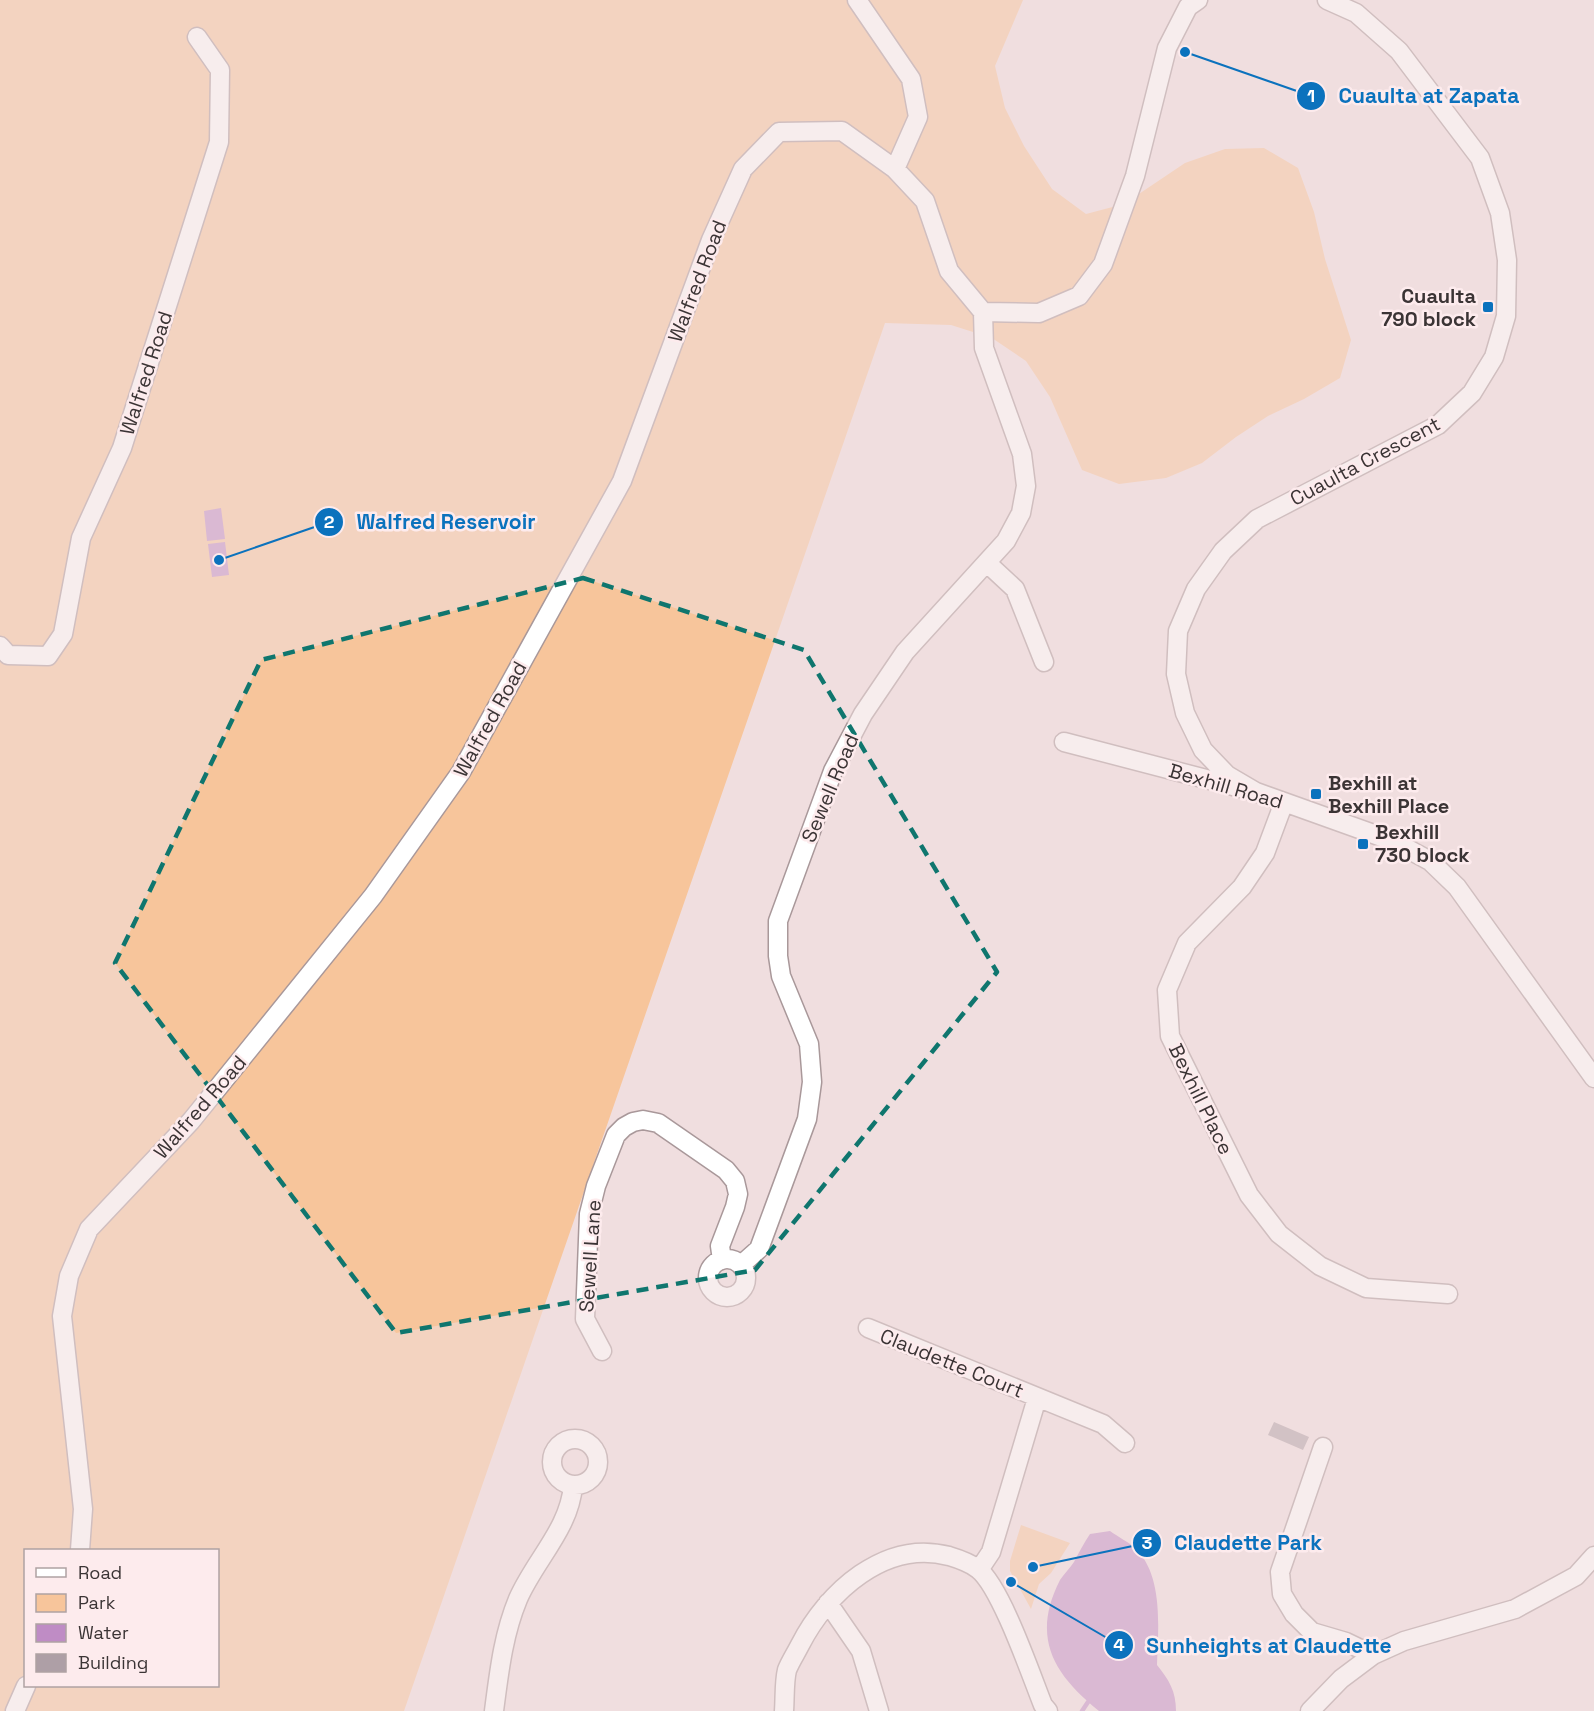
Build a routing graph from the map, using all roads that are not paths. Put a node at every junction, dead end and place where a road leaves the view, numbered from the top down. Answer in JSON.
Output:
{"nodes":[{"id":1,"x":857,"y":0,"type":"edge"},
{"id":2,"x":1198,"y":0,"type":"edge"},
{"id":3,"x":1328,"y":0,"type":"edge"},
{"id":4,"x":197,"y":37,"type":"dead end"},
{"id":5,"x":895,"y":169,"type":"junction"},
{"id":6,"x":982,"y":312,"type":"junction"},
{"id":7,"x":987,"y":562,"type":"junction"},
{"id":8,"x":0,"y":646,"type":"edge"},
{"id":9,"x":1044,"y":662,"type":"dead end"},
{"id":10,"x":1065,"y":742,"type":"dead end"},
{"id":11,"x":1256,"y":792,"type":"junction"},
{"id":12,"x":1284,"y":802,"type":"junction"},
{"id":13,"x":1594,"y":1078,"type":"edge"},
{"id":14,"x":722,"y":1260,"type":"junction"},
{"id":15,"x":741,"y":1265,"type":"junction"},
{"id":16,"x":1448,"y":1294,"type":"dead end"},
{"id":17,"x":868,"y":1328,"type":"dead end"},
{"id":18,"x":602,"y":1351,"type":"dead end"},
{"id":19,"x":1036,"y":1398,"type":"junction"},
{"id":20,"x":1125,"y":1443,"type":"dead end"},
{"id":21,"x":1323,"y":1447,"type":"dead end"},
{"id":22,"x":573,"y":1485,"type":"dead end"},
{"id":23,"x":80,"y":1549,"type":"edge"},
{"id":24,"x":1594,"y":1556,"type":"edge"},
{"id":25,"x":979,"y":1570,"type":"junction"},
{"id":26,"x":828,"y":1603,"type":"junction"},
{"id":27,"x":1373,"y":1655,"type":"junction"},
{"id":28,"x":26,"y":1687,"type":"edge"},
{"id":29,"x":15,"y":1711,"type":"edge"},
{"id":30,"x":494,"y":1711,"type":"edge"},
{"id":31,"x":784,"y":1711,"type":"edge"},
{"id":32,"x":879,"y":1711,"type":"edge"},
{"id":33,"x":1048,"y":1711,"type":"edge"},
{"id":34,"x":1310,"y":1711,"type":"edge"}],
"edges":[{"from":1,"to":5,"type":"street"},
{"from":2,"to":6,"type":"street"},
{"from":3,"to":11,"type":"street","name":"Cuaulta Crescent"},
{"from":4,"to":8,"type":"street","name":"Walfred Road"},
{"from":5,"to":6,"type":"street"},
{"from":5,"to":23,"type":"street","name":"Walfred Road"},
{"from":6,"to":7,"type":"street","name":"Sewell Road"},
{"from":7,"to":9,"type":"street"},
{"from":7,"to":15,"type":"street","name":"Sewell Road"},
{"from":10,"to":11,"type":"street","name":"Bexhill Road"},
{"from":11,"to":12,"type":"street","name":"Bexhill Road"},
{"from":12,"to":13,"type":"street","name":"Bexhill Road"},
{"from":12,"to":16,"type":"street","name":"Bexhill Place"},
{"from":14,"to":15,"type":"street"},
{"from":14,"to":15,"type":"street"},
{"from":14,"to":18,"type":"street","name":"Sewell Lane"},
{"from":17,"to":19,"type":"street","name":"Claudette Court"},
{"from":19,"to":20,"type":"street","name":"Claudette Court"},
{"from":19,"to":25,"type":"street","name":"Claudette Court"},
{"from":21,"to":27,"type":"street"},
{"from":22,"to":30,"type":"street"},
{"from":24,"to":27,"type":"street"},
{"from":25,"to":26,"type":"street"},
{"from":25,"to":33,"type":"street"},
{"from":26,"to":31,"type":"street"},
{"from":26,"to":32,"type":"street"},
{"from":27,"to":34,"type":"street"},
{"from":28,"to":29,"type":"street"}]}
